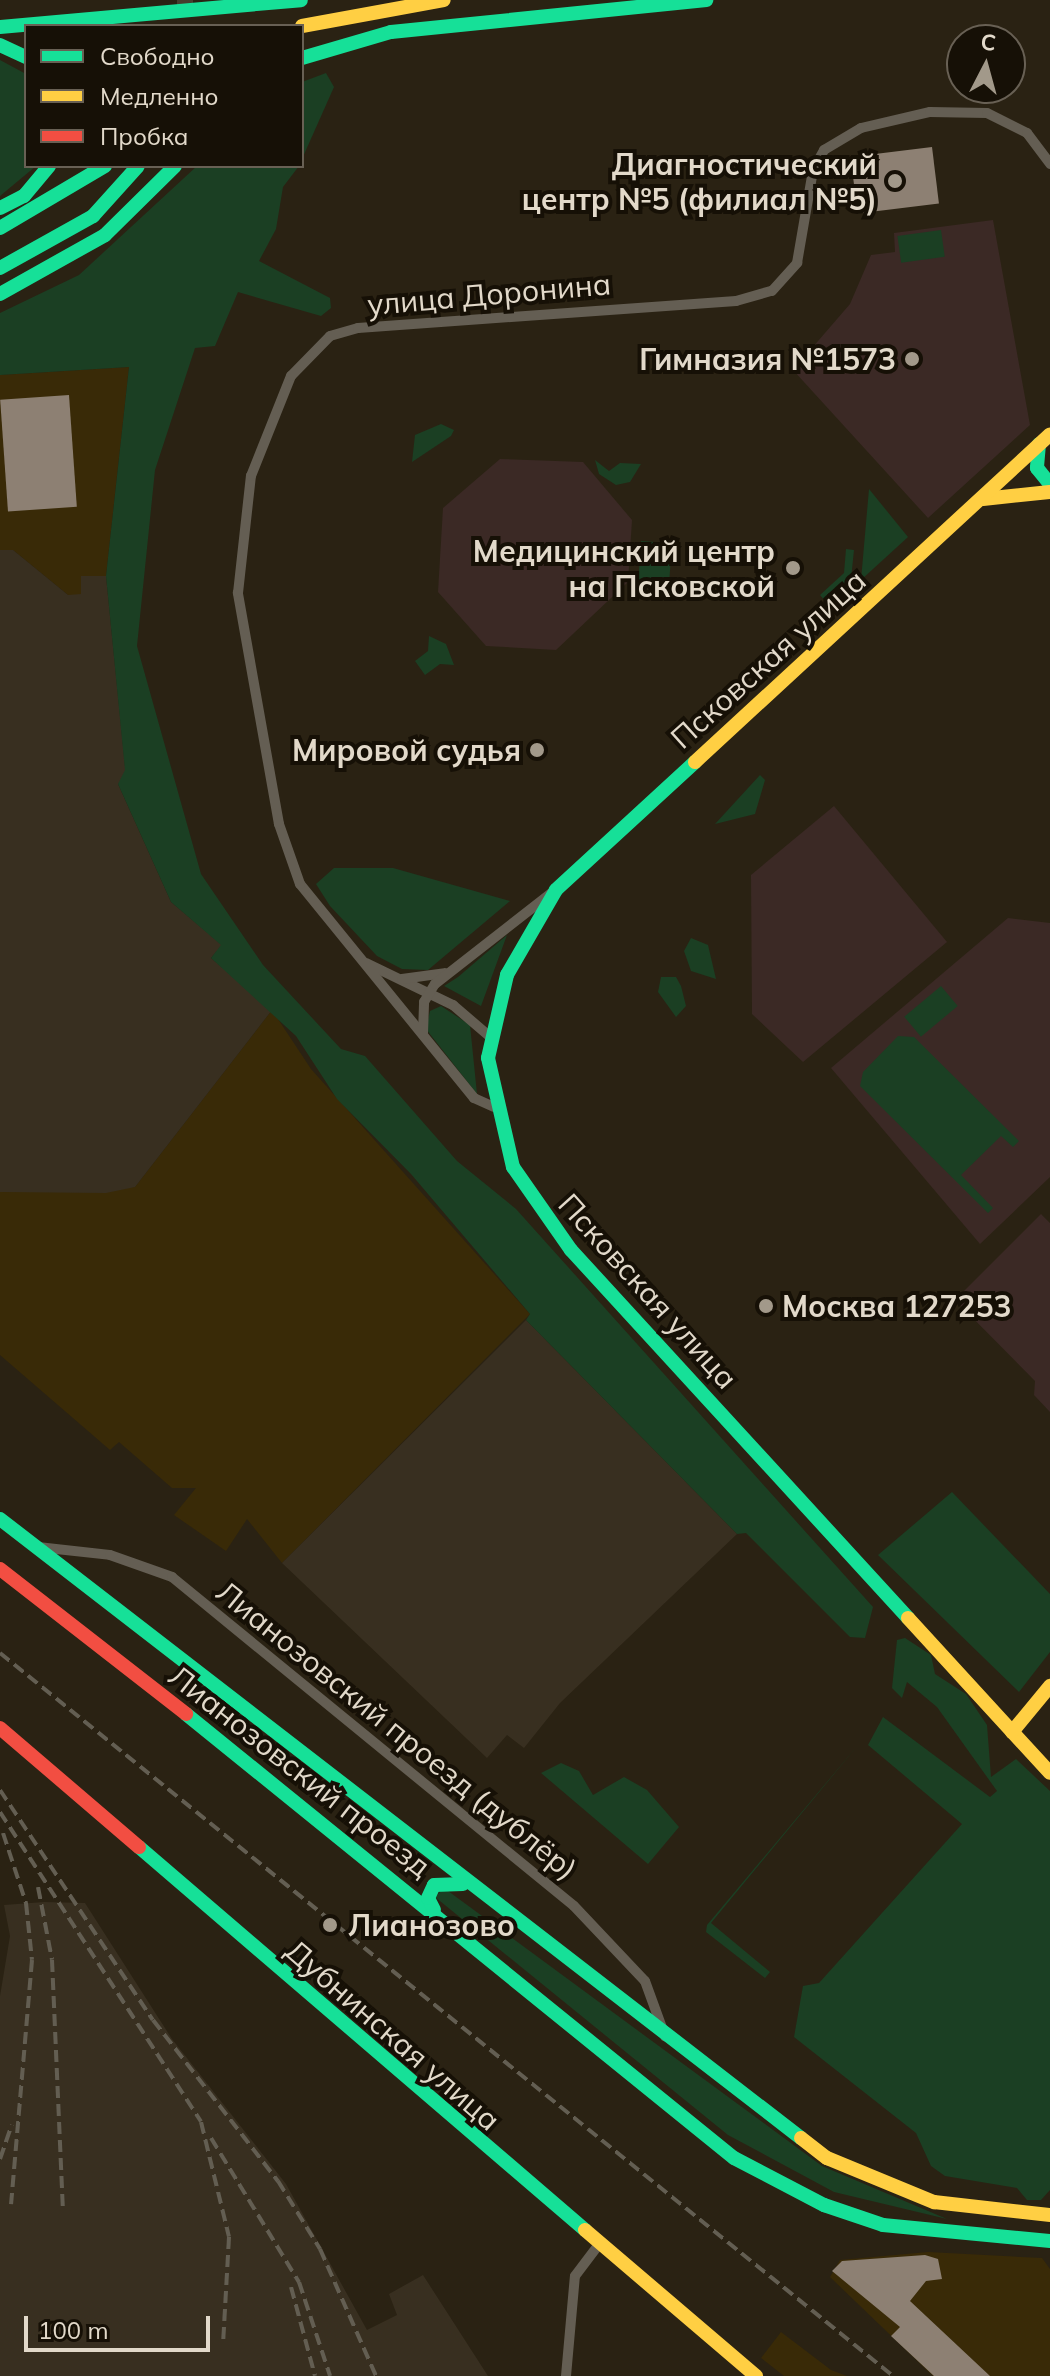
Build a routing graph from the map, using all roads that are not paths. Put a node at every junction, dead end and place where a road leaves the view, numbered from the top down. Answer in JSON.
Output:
{"nodes":[{"id":1,"x":301,"y":0,"type":"edge"},
{"id":2,"x":444,"y":0,"type":"edge"},
{"id":3,"x":706,"y":0,"type":"edge"},
{"id":4,"x":33,"y":24,"type":"edge"},
{"id":5,"x":24,"y":25,"type":"edge"},
{"id":6,"x":304,"y":26,"type":"edge"},
{"id":7,"x":0,"y":27,"type":"edge"},
{"id":8,"x":0,"y":45,"type":"edge"},
{"id":9,"x":24,"y":56,"type":"edge"},
{"id":10,"x":304,"y":57,"type":"edge"},
{"id":11,"x":1050,"y":164,"type":"edge"},
{"id":12,"x":47,"y":168,"type":"edge"},
{"id":13,"x":102,"y":168,"type":"edge"},
{"id":14,"x":136,"y":168,"type":"edge"},
{"id":15,"x":173,"y":168,"type":"edge"},
{"id":16,"x":0,"y":208,"type":"edge"},
{"id":17,"x":0,"y":228,"type":"edge"},
{"id":18,"x":0,"y":268,"type":"edge"},
{"id":19,"x":0,"y":294,"type":"edge"},
{"id":20,"x":1044,"y":439,"type":"edge"},
{"id":21,"x":1050,"y":484,"type":"edge"},
{"id":22,"x":1050,"y":492,"type":"edge"},
{"id":23,"x":983,"y":499,"type":"junction"},
{"id":24,"x":556,"y":890,"type":"junction"},
{"id":25,"x":355,"y":954,"type":"junction"},
{"id":26,"x":447,"y":973,"type":"junction"},
{"id":27,"x":390,"y":976,"type":"junction"},
{"id":28,"x":429,"y":993,"type":"junction"},
{"id":29,"x":423,"y":1035,"type":"junction"},
{"id":30,"x":489,"y":1036,"type":"junction"},
{"id":31,"x":494,"y":1107,"type":"junction"},
{"id":32,"x":0,"y":1519,"type":"edge"},
{"id":33,"x":34,"y":1546,"type":"junction"},
{"id":34,"x":0,"y":1569,"type":"edge"},
{"id":35,"x":1050,"y":1686,"type":"edge"},
{"id":36,"x":0,"y":1728,"type":"edge"},
{"id":37,"x":1012,"y":1732,"type":"junction"},
{"id":38,"x":1050,"y":1773,"type":"edge"},
{"id":39,"x":467,"y":1886,"type":"junction"},
{"id":40,"x":435,"y":1911,"type":"junction"},
{"id":41,"x":666,"y":2038,"type":"junction"},
{"id":42,"x":1050,"y":2215,"type":"edge"},
{"id":43,"x":1050,"y":2241,"type":"edge"},
{"id":44,"x":598,"y":2246,"type":"junction"},
{"id":45,"x":566,"y":2376,"type":"edge"},
{"id":46,"x":756,"y":2376,"type":"edge"}],
"edges":[{"from":1,"to":4,"type":"main road"},
{"from":2,"to":6,"type":"main road"},
{"from":3,"to":10,"type":"main road"},
{"from":5,"to":7,"type":"main road"},
{"from":8,"to":9,"type":"main road"},
{"from":11,"to":25,"type":"street","name":"улица Доронина"},
{"from":12,"to":16,"type":"main road"},
{"from":13,"to":17,"type":"main road"},
{"from":14,"to":18,"type":"main road"},
{"from":15,"to":19,"type":"main road"},
{"from":20,"to":21,"type":"main road"},
{"from":20,"to":23,"type":"main road","name":"Псковская улица"},
{"from":22,"to":23,"type":"main road"},
{"from":23,"to":24,"type":"main road","name":"Псковская улица"},
{"from":24,"to":26,"type":"street"},
{"from":24,"to":30,"type":"main road","name":"Псковская улица"},
{"from":25,"to":27,"type":"street"},
{"from":25,"to":29,"type":"street"},
{"from":26,"to":27,"type":"street"},
{"from":26,"to":28,"type":"street"},
{"from":27,"to":28,"type":"street"},
{"from":28,"to":29,"type":"street"},
{"from":28,"to":30,"type":"street"},
{"from":29,"to":31,"type":"street"},
{"from":30,"to":31,"type":"main road","name":"Псковская улица"},
{"from":31,"to":37,"type":"main road","name":"Псковская улица"},
{"from":32,"to":33,"type":"main road","name":"Лианозовский проезд"},
{"from":33,"to":39,"type":"main road","name":"Лианозовский проезд"},
{"from":33,"to":41,"type":"street","name":"Лианозовский проезд (дублёр)"},
{"from":34,"to":40,"type":"main road","name":"Лианозовский проезд"},
{"from":35,"to":37,"type":"main road"},
{"from":36,"to":44,"type":"main road","name":"Дубнинская улица"},
{"from":37,"to":38,"type":"main road","name":"Псковская улица"},
{"from":39,"to":40,"type":"main road"},
{"from":39,"to":41,"type":"main road","name":"Лианозовский проезд"},
{"from":40,"to":43,"type":"main road","name":"Лианозовский проезд"},
{"from":41,"to":42,"type":"main road","name":"Лианозовский проезд"},
{"from":44,"to":45,"type":"street"},
{"from":44,"to":46,"type":"main road","name":"Дубнинская улица"}]}
